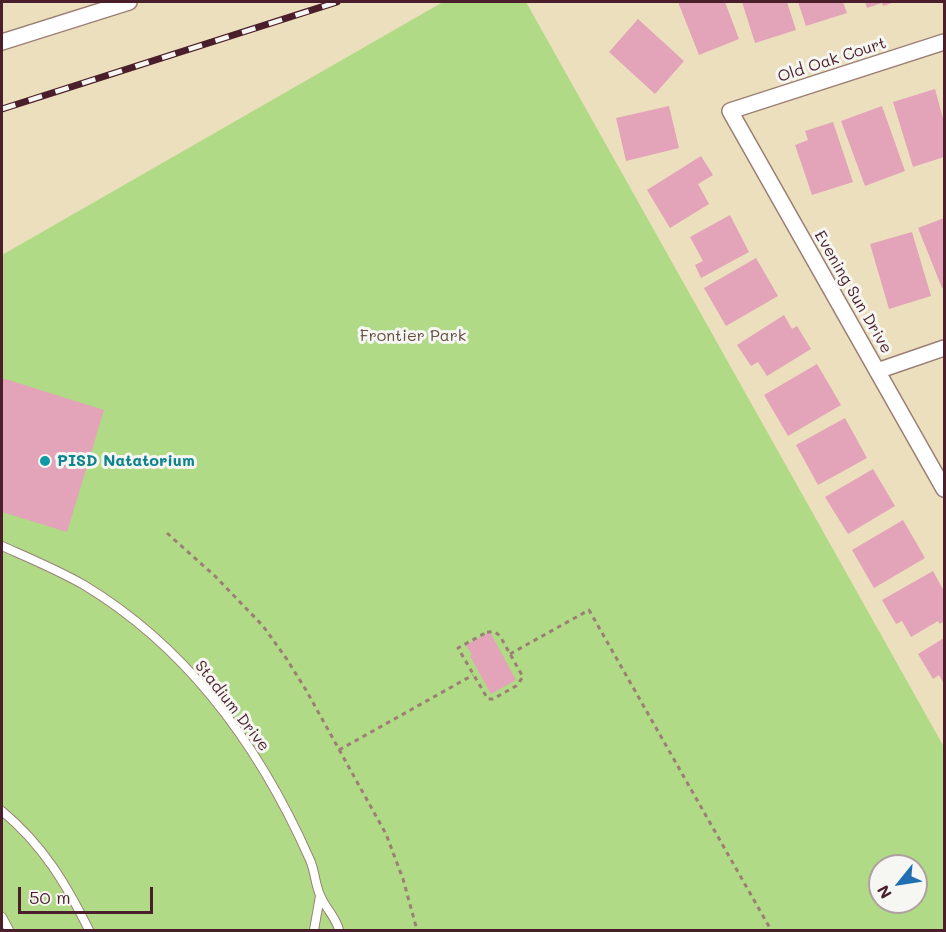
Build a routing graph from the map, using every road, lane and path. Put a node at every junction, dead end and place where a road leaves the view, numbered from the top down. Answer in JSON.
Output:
{"nodes":[{"id":1,"x":129,"y":2,"type":"edge"},
{"id":2,"x":2,"y":42,"type":"edge"},
{"id":3,"x":945,"y":42,"type":"edge"},
{"id":4,"x":730,"y":111,"type":"joint"},
{"id":5,"x":945,"y":348,"type":"edge"},
{"id":6,"x":877,"y":371,"type":"junction"},
{"id":7,"x":945,"y":489,"type":"edge"},
{"id":8,"x":167,"y":533,"type":"dead end"},
{"id":9,"x":2,"y":546,"type":"edge"},
{"id":10,"x":510,"y":654,"type":"junction"},
{"id":11,"x":473,"y":675,"type":"junction"},
{"id":12,"x":339,"y":750,"type":"junction"},
{"id":13,"x":2,"y":811,"type":"edge"},
{"id":14,"x":320,"y":896,"type":"junction"},
{"id":15,"x":2,"y":918,"type":"edge"},
{"id":16,"x":9,"y":930,"type":"edge"},
{"id":17,"x":89,"y":930,"type":"edge"},
{"id":18,"x":314,"y":930,"type":"edge"},
{"id":19,"x":339,"y":930,"type":"edge"},
{"id":20,"x":417,"y":930,"type":"edge"},
{"id":21,"x":771,"y":930,"type":"edge"}],
"edges":[{"from":1,"to":2,"type":"street"},
{"from":3,"to":4,"type":"street","name":"Old Oak Court"},
{"from":4,"to":6,"type":"street","name":"Evening Sun Drive"},
{"from":5,"to":6,"type":"street"},
{"from":6,"to":7,"type":"street","name":"Evening Sun Drive"},
{"from":8,"to":12,"type":"path"},
{"from":9,"to":14,"type":"lane","name":"Stadium Drive"},
{"from":10,"to":11,"type":"path"},
{"from":10,"to":11,"type":"path"},
{"from":10,"to":21,"type":"path"},
{"from":11,"to":12,"type":"path"},
{"from":12,"to":20,"type":"path"},
{"from":13,"to":17,"type":"lane"},
{"from":14,"to":18,"type":"lane","name":"Stadium Drive"},
{"from":14,"to":19,"type":"lane","name":"Stadium Drive"},
{"from":15,"to":16,"type":"lane"}]}
